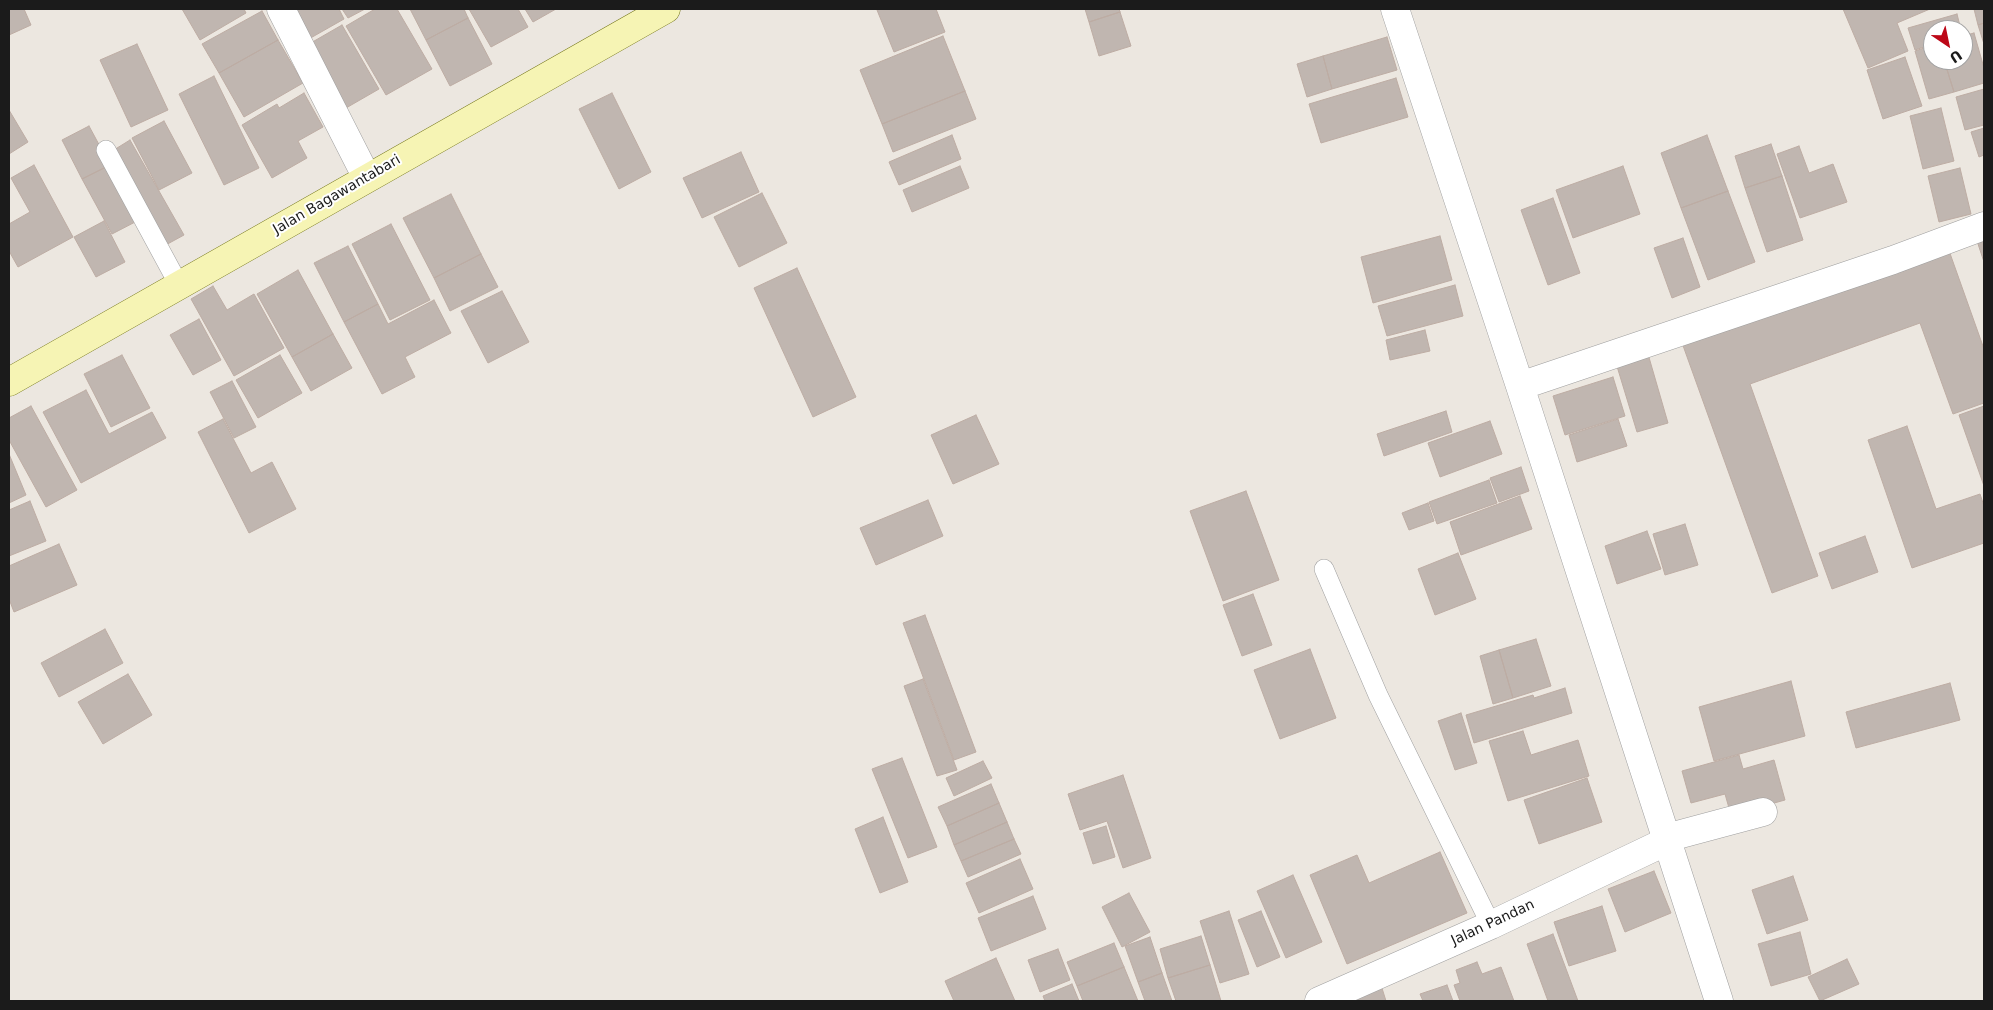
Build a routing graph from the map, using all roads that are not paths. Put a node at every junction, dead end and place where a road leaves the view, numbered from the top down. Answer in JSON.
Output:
{"nodes":[{"id":1,"x":281,"y":9,"type":"edge"},
{"id":2,"x":666,"y":9,"type":"edge"},
{"id":3,"x":1395,"y":9,"type":"edge"},
{"id":4,"x":106,"y":150,"type":"dead end"},
{"id":5,"x":367,"y":178,"type":"junction"},
{"id":6,"x":1984,"y":226,"type":"edge"},
{"id":7,"x":179,"y":285,"type":"junction"},
{"id":8,"x":9,"y":382,"type":"edge"},
{"id":9,"x":1520,"y":386,"type":"junction"},
{"id":10,"x":1324,"y":569,"type":"dead end"},
{"id":11,"x":1763,"y":812,"type":"dead end"},
{"id":12,"x":1666,"y":839,"type":"junction"},
{"id":13,"x":1491,"y":925,"type":"junction"},
{"id":14,"x":1319,"y":1001,"type":"edge"},
{"id":15,"x":1720,"y":1001,"type":"edge"}],
"edges":[{"from":1,"to":5,"type":"street"},
{"from":2,"to":5,"type":"street","name":"Jalan Bagawantabari"},
{"from":3,"to":9,"type":"street"},
{"from":4,"to":7,"type":"lane"},
{"from":5,"to":7,"type":"street","name":"Jalan Bagawantabari"},
{"from":6,"to":9,"type":"street"},
{"from":7,"to":8,"type":"street","name":"Jalan Bagawantabari"},
{"from":9,"to":12,"type":"street"},
{"from":10,"to":13,"type":"lane"},
{"from":11,"to":12,"type":"street","name":"Jalan Pandan"},
{"from":12,"to":13,"type":"street","name":"Jalan Pandan"},
{"from":12,"to":15,"type":"street"},
{"from":13,"to":14,"type":"street","name":"Jalan Pandan"}]}
